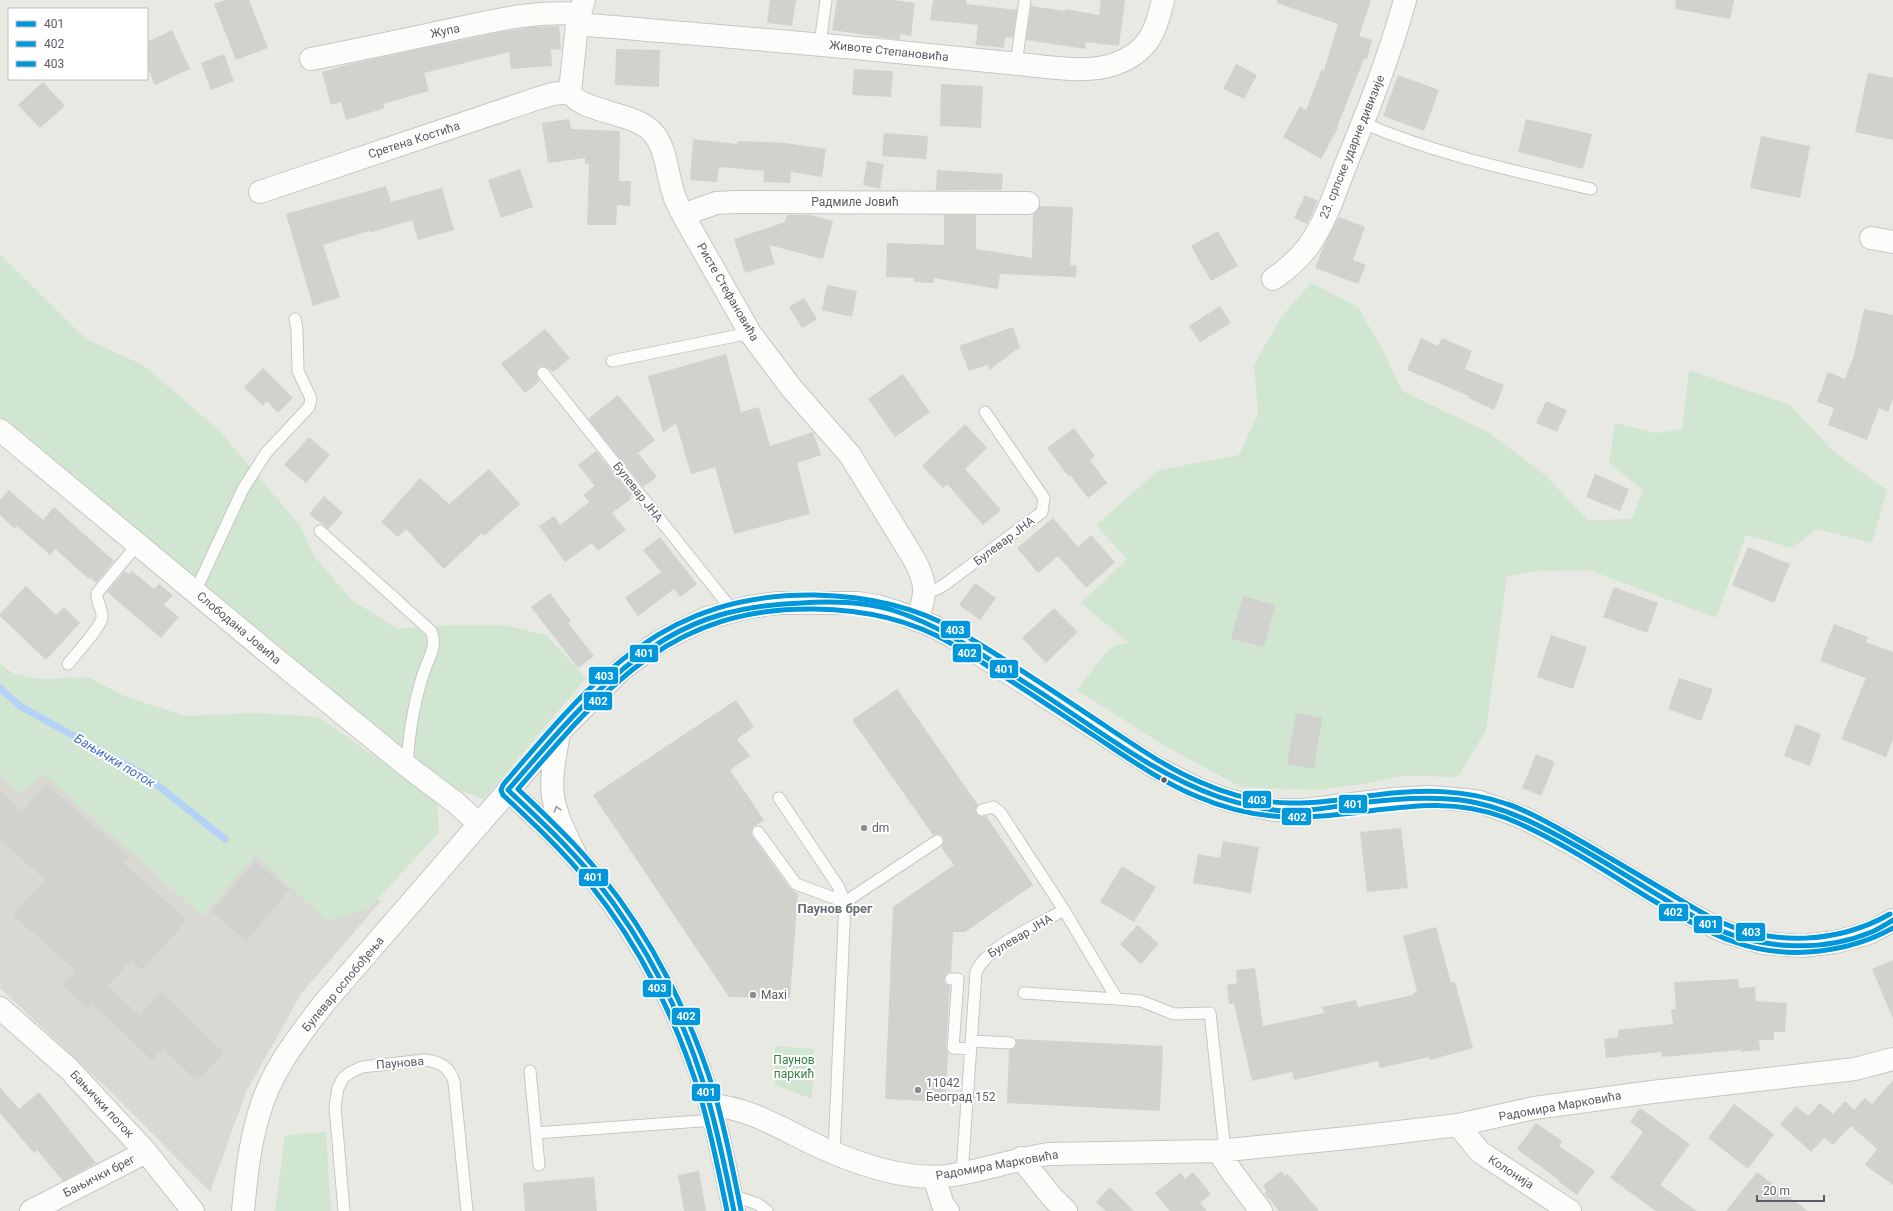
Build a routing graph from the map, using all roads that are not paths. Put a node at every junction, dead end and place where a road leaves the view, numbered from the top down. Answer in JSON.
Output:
{"nodes":[{"id":1,"x":826,"y":0,"type":"edge"},
{"id":2,"x":1024,"y":0,"type":"edge"},
{"id":3,"x":1163,"y":0,"type":"edge"},
{"id":4,"x":1405,"y":0,"type":"edge"},
{"id":5,"x":580,"y":13,"type":"edge"},
{"id":6,"x":820,"y":44,"type":"junction"},
{"id":7,"x":311,"y":59,"type":"dead end"},
{"id":8,"x":1016,"y":64,"type":"junction"},
{"id":9,"x":570,"y":92,"type":"junction"},
{"id":10,"x":1363,"y":123,"type":"junction"},
{"id":11,"x":1591,"y":189,"type":"dead end"},
{"id":12,"x":260,"y":192,"type":"dead end"},
{"id":13,"x":1028,"y":203,"type":"dead end"},
{"id":14,"x":683,"y":215,"type":"junction"},
{"id":15,"x":1871,"y":238,"type":"dead end"},
{"id":16,"x":1893,"y":242,"type":"edge"},
{"id":17,"x":1273,"y":279,"type":"dead end"},
{"id":18,"x":295,"y":319,"type":"dead end"},
{"id":19,"x":750,"y":332,"type":"junction"},
{"id":20,"x":612,"y":361,"type":"dead end"},
{"id":21,"x":543,"y":373,"type":"dead end"},
{"id":22,"x":985,"y":412,"type":"dead end"},
{"id":23,"x":0,"y":430,"type":"edge"},
{"id":24,"x":320,"y":531,"type":"dead end"},
{"id":25,"x":138,"y":545,"type":"junction"},
{"id":26,"x":195,"y":592,"type":"junction"},
{"id":27,"x":925,"y":592,"type":"junction"},
{"id":28,"x":733,"y":611,"type":"junction"},
{"id":29,"x":917,"y":620,"type":"junction"},
{"id":30,"x":68,"y":664,"type":"dead end"},
{"id":31,"x":559,"y":732,"type":"junction"},
{"id":32,"x":407,"y":766,"type":"junction"},
{"id":33,"x":508,"y":790,"type":"junction"},
{"id":34,"x":779,"y":798,"type":"dead end"},
{"id":35,"x":982,"y":810,"type":"dead end"},
{"id":36,"x":479,"y":824,"type":"junction"},
{"id":37,"x":758,"y":832,"type":"dead end"},
{"id":38,"x":937,"y":841,"type":"dead end"},
{"id":39,"x":577,"y":858,"type":"junction"},
{"id":40,"x":845,"y":902,"type":"junction"},
{"id":41,"x":1064,"y":910,"type":"junction"},
{"id":42,"x":1893,"y":920,"type":"edge"},
{"id":43,"x":951,"y":979,"type":"dead end"},
{"id":44,"x":1024,"y":993,"type":"dead end"},
{"id":45,"x":1117,"y":999,"type":"junction"},
{"id":46,"x":0,"y":1008,"type":"edge"},
{"id":47,"x":1010,"y":1043,"type":"dead end"},
{"id":48,"x":970,"y":1045,"type":"junction"},
{"id":49,"x":1893,"y":1059,"type":"edge"},
{"id":50,"x":530,"y":1071,"type":"dead end"},
{"id":51,"x":712,"y":1113,"type":"junction"},
{"id":52,"x":1458,"y":1125,"type":"junction"},
{"id":53,"x":536,"y":1133,"type":"junction"},
{"id":54,"x":1222,"y":1150,"type":"junction"},
{"id":55,"x":146,"y":1152,"type":"junction"},
{"id":56,"x":834,"y":1153,"type":"junction"},
{"id":57,"x":1021,"y":1158,"type":"junction"},
{"id":58,"x":538,"y":1164,"type":"dead end"},
{"id":59,"x":962,"y":1173,"type":"junction"},
{"id":60,"x":934,"y":1177,"type":"junction"},
{"id":61,"x":732,"y":1203,"type":"edge"},
{"id":62,"x":31,"y":1211,"type":"edge"},
{"id":63,"x":192,"y":1211,"type":"edge"},
{"id":64,"x":243,"y":1211,"type":"edge"},
{"id":65,"x":344,"y":1211,"type":"edge"},
{"id":66,"x":467,"y":1211,"type":"edge"},
{"id":67,"x":767,"y":1211,"type":"edge"},
{"id":68,"x":948,"y":1211,"type":"edge"},
{"id":69,"x":1066,"y":1211,"type":"edge"},
{"id":70,"x":1262,"y":1211,"type":"edge"},
{"id":71,"x":1570,"y":1211,"type":"edge"}],
"edges":[{"from":1,"to":6,"type":"lane"},
{"from":2,"to":8,"type":"lane"},
{"from":3,"to":8,"type":"street","name":"Животе Степановића"},
{"from":4,"to":10,"type":"street","name":"23. српске ударне дивизије"},
{"from":5,"to":6,"type":"street","name":"Животе Степановића"},
{"from":5,"to":7,"type":"street","name":"Жупа"},
{"from":5,"to":9,"type":"street"},
{"from":6,"to":8,"type":"street","name":"Животе Степановића"},
{"from":9,"to":12,"type":"street","name":"Сретена Костића"},
{"from":9,"to":14,"type":"street","name":"Ристе Стефановића"},
{"from":10,"to":11,"type":"lane"},
{"from":10,"to":17,"type":"street","name":"23. српске ударне дивизије"},
{"from":13,"to":14,"type":"street","name":"Радмиле Јовић"},
{"from":14,"to":19,"type":"street","name":"Ристе Стефановића"},
{"from":15,"to":16,"type":"street"},
{"from":18,"to":26,"type":"lane"},
{"from":19,"to":20,"type":"lane"},
{"from":19,"to":27,"type":"street","name":"Ристе Стефановића"},
{"from":21,"to":28,"type":"lane","name":"Булевар ЈНА"},
{"from":22,"to":27,"type":"lane","name":"Булевар ЈНА"},
{"from":23,"to":25,"type":"street","name":"Слободана Јовића"},
{"from":24,"to":32,"type":"lane"},
{"from":25,"to":26,"type":"street","name":"Слободана Јовића"},
{"from":25,"to":30,"type":"lane"},
{"from":26,"to":32,"type":"street","name":"Слободана Јовића"},
{"from":27,"to":29,"type":"street","name":"Ристе Стефановића"},
{"from":28,"to":29,"type":"street"},
{"from":28,"to":31,"type":"street"},
{"from":29,"to":42,"type":"street"},
{"from":31,"to":33,"type":"street"},
{"from":39,"to":31,"type":"street","one_way":true},
{"from":32,"to":36,"type":"street","name":"Слободана Јовића"},
{"from":33,"to":36,"type":"street","name":"Булевар ослобођења"},
{"from":33,"to":39,"type":"street"},
{"from":34,"to":40,"type":"lane"},
{"from":35,"to":41,"type":"lane","name":"Булевар ЈНА"},
{"from":36,"to":64,"type":"street","name":"Булевар ослобођења"},
{"from":37,"to":40,"type":"lane"},
{"from":38,"to":40,"type":"lane"},
{"from":39,"to":51,"type":"street"},
{"from":40,"to":56,"type":"lane"},
{"from":41,"to":45,"type":"lane"},
{"from":41,"to":48,"type":"lane","name":"Булевар ЈНА"},
{"from":43,"to":48,"type":"lane"},
{"from":44,"to":45,"type":"lane"},
{"from":45,"to":54,"type":"lane"},
{"from":46,"to":55,"type":"street","name":"Бањички поток"},
{"from":47,"to":48,"type":"lane"},
{"from":48,"to":59,"type":"lane","name":"Булевар ЈНА"},
{"from":49,"to":52,"type":"street","name":"Радомира Марковића"},
{"from":50,"to":53,"type":"lane"},
{"from":51,"to":53,"type":"lane"},
{"from":51,"to":56,"type":"street","name":"Радомира Марковића"},
{"from":51,"to":61,"type":"street"},
{"from":52,"to":54,"type":"street","name":"Радомира Марковића"},
{"from":52,"to":71,"type":"street","name":"Колонија"},
{"from":53,"to":58,"type":"lane"},
{"from":54,"to":57,"type":"street","name":"Радомира Марковића"},
{"from":54,"to":70,"type":"street"},
{"from":55,"to":62,"type":"street","name":"Бањички брег"},
{"from":55,"to":63,"type":"street","name":"Бањички поток"},
{"from":56,"to":60,"type":"street","name":"Радомира Марковића"},
{"from":57,"to":59,"type":"street","name":"Радомира Марковића"},
{"from":57,"to":69,"type":"street"},
{"from":59,"to":60,"type":"street","name":"Радомира Марковића"},
{"from":60,"to":68,"type":"street"},
{"from":61,"to":67,"type":"lane"},
{"from":65,"to":66,"type":"lane","name":"Паунова"}]}
